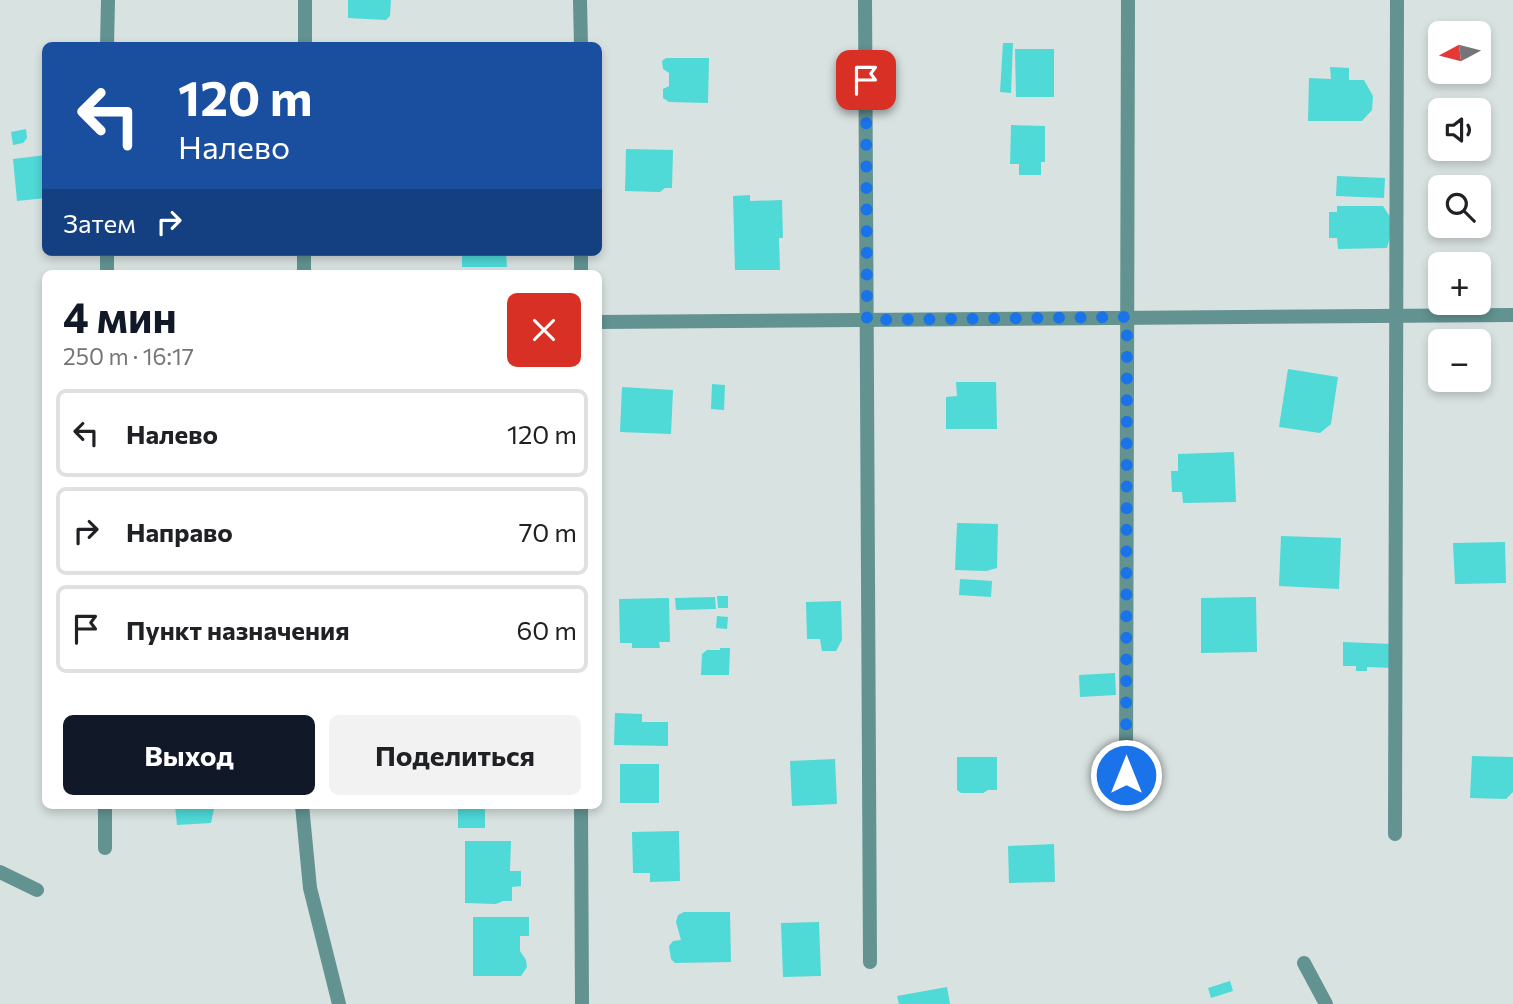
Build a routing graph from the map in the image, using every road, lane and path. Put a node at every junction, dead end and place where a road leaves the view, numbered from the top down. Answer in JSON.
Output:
{"nodes":[{"id":1,"x":108,"y":0,"type":"edge"},
{"id":2,"x":305,"y":0,"type":"edge"},
{"id":3,"x":580,"y":0,"type":"edge"},
{"id":4,"x":865,"y":0,"type":"edge"},
{"id":5,"x":1128,"y":0,"type":"edge"},
{"id":6,"x":1397,"y":0,"type":"edge"},
{"id":7,"x":107,"y":42,"type":"edge"},
{"id":8,"x":305,"y":42,"type":"edge"},
{"id":9,"x":581,"y":42,"type":"edge"},
{"id":10,"x":1513,"y":314,"type":"edge"},
{"id":11,"x":1396,"y":315,"type":"junction"},
{"id":12,"x":1127,"y":317,"type":"junction"},
{"id":13,"x":867,"y":320,"type":"junction"},
{"id":14,"x":602,"y":321,"type":"edge"},
{"id":15,"x":1126,"y":775,"type":"dead end"},
{"id":16,"x":105,"y":809,"type":"edge"},
{"id":17,"x":302,"y":809,"type":"edge"},
{"id":18,"x":581,"y":809,"type":"edge"},
{"id":19,"x":1395,"y":834,"type":"dead end"},
{"id":20,"x":105,"y":848,"type":"dead end"},
{"id":21,"x":0,"y":872,"type":"edge"},
{"id":22,"x":37,"y":890,"type":"dead end"},
{"id":23,"x":870,"y":962,"type":"dead end"},
{"id":24,"x":1304,"y":963,"type":"dead end"},
{"id":25,"x":339,"y":1004,"type":"edge"},
{"id":26,"x":582,"y":1004,"type":"edge"},
{"id":27,"x":1326,"y":1004,"type":"edge"}],
"edges":[{"from":1,"to":7,"type":"street"},
{"from":2,"to":8,"type":"street"},
{"from":3,"to":9,"type":"street"},
{"from":4,"to":13,"type":"street"},
{"from":5,"to":12,"type":"street"},
{"from":6,"to":11,"type":"street"},
{"from":10,"to":11,"type":"street"},
{"from":11,"to":12,"type":"street"},
{"from":11,"to":19,"type":"street"},
{"from":12,"to":13,"type":"street"},
{"from":12,"to":15,"type":"street"},
{"from":13,"to":14,"type":"street"},
{"from":13,"to":23,"type":"street"},
{"from":16,"to":20,"type":"street"},
{"from":17,"to":25,"type":"street"},
{"from":18,"to":26,"type":"street"},
{"from":21,"to":22,"type":"street"},
{"from":24,"to":27,"type":"street"}]}
